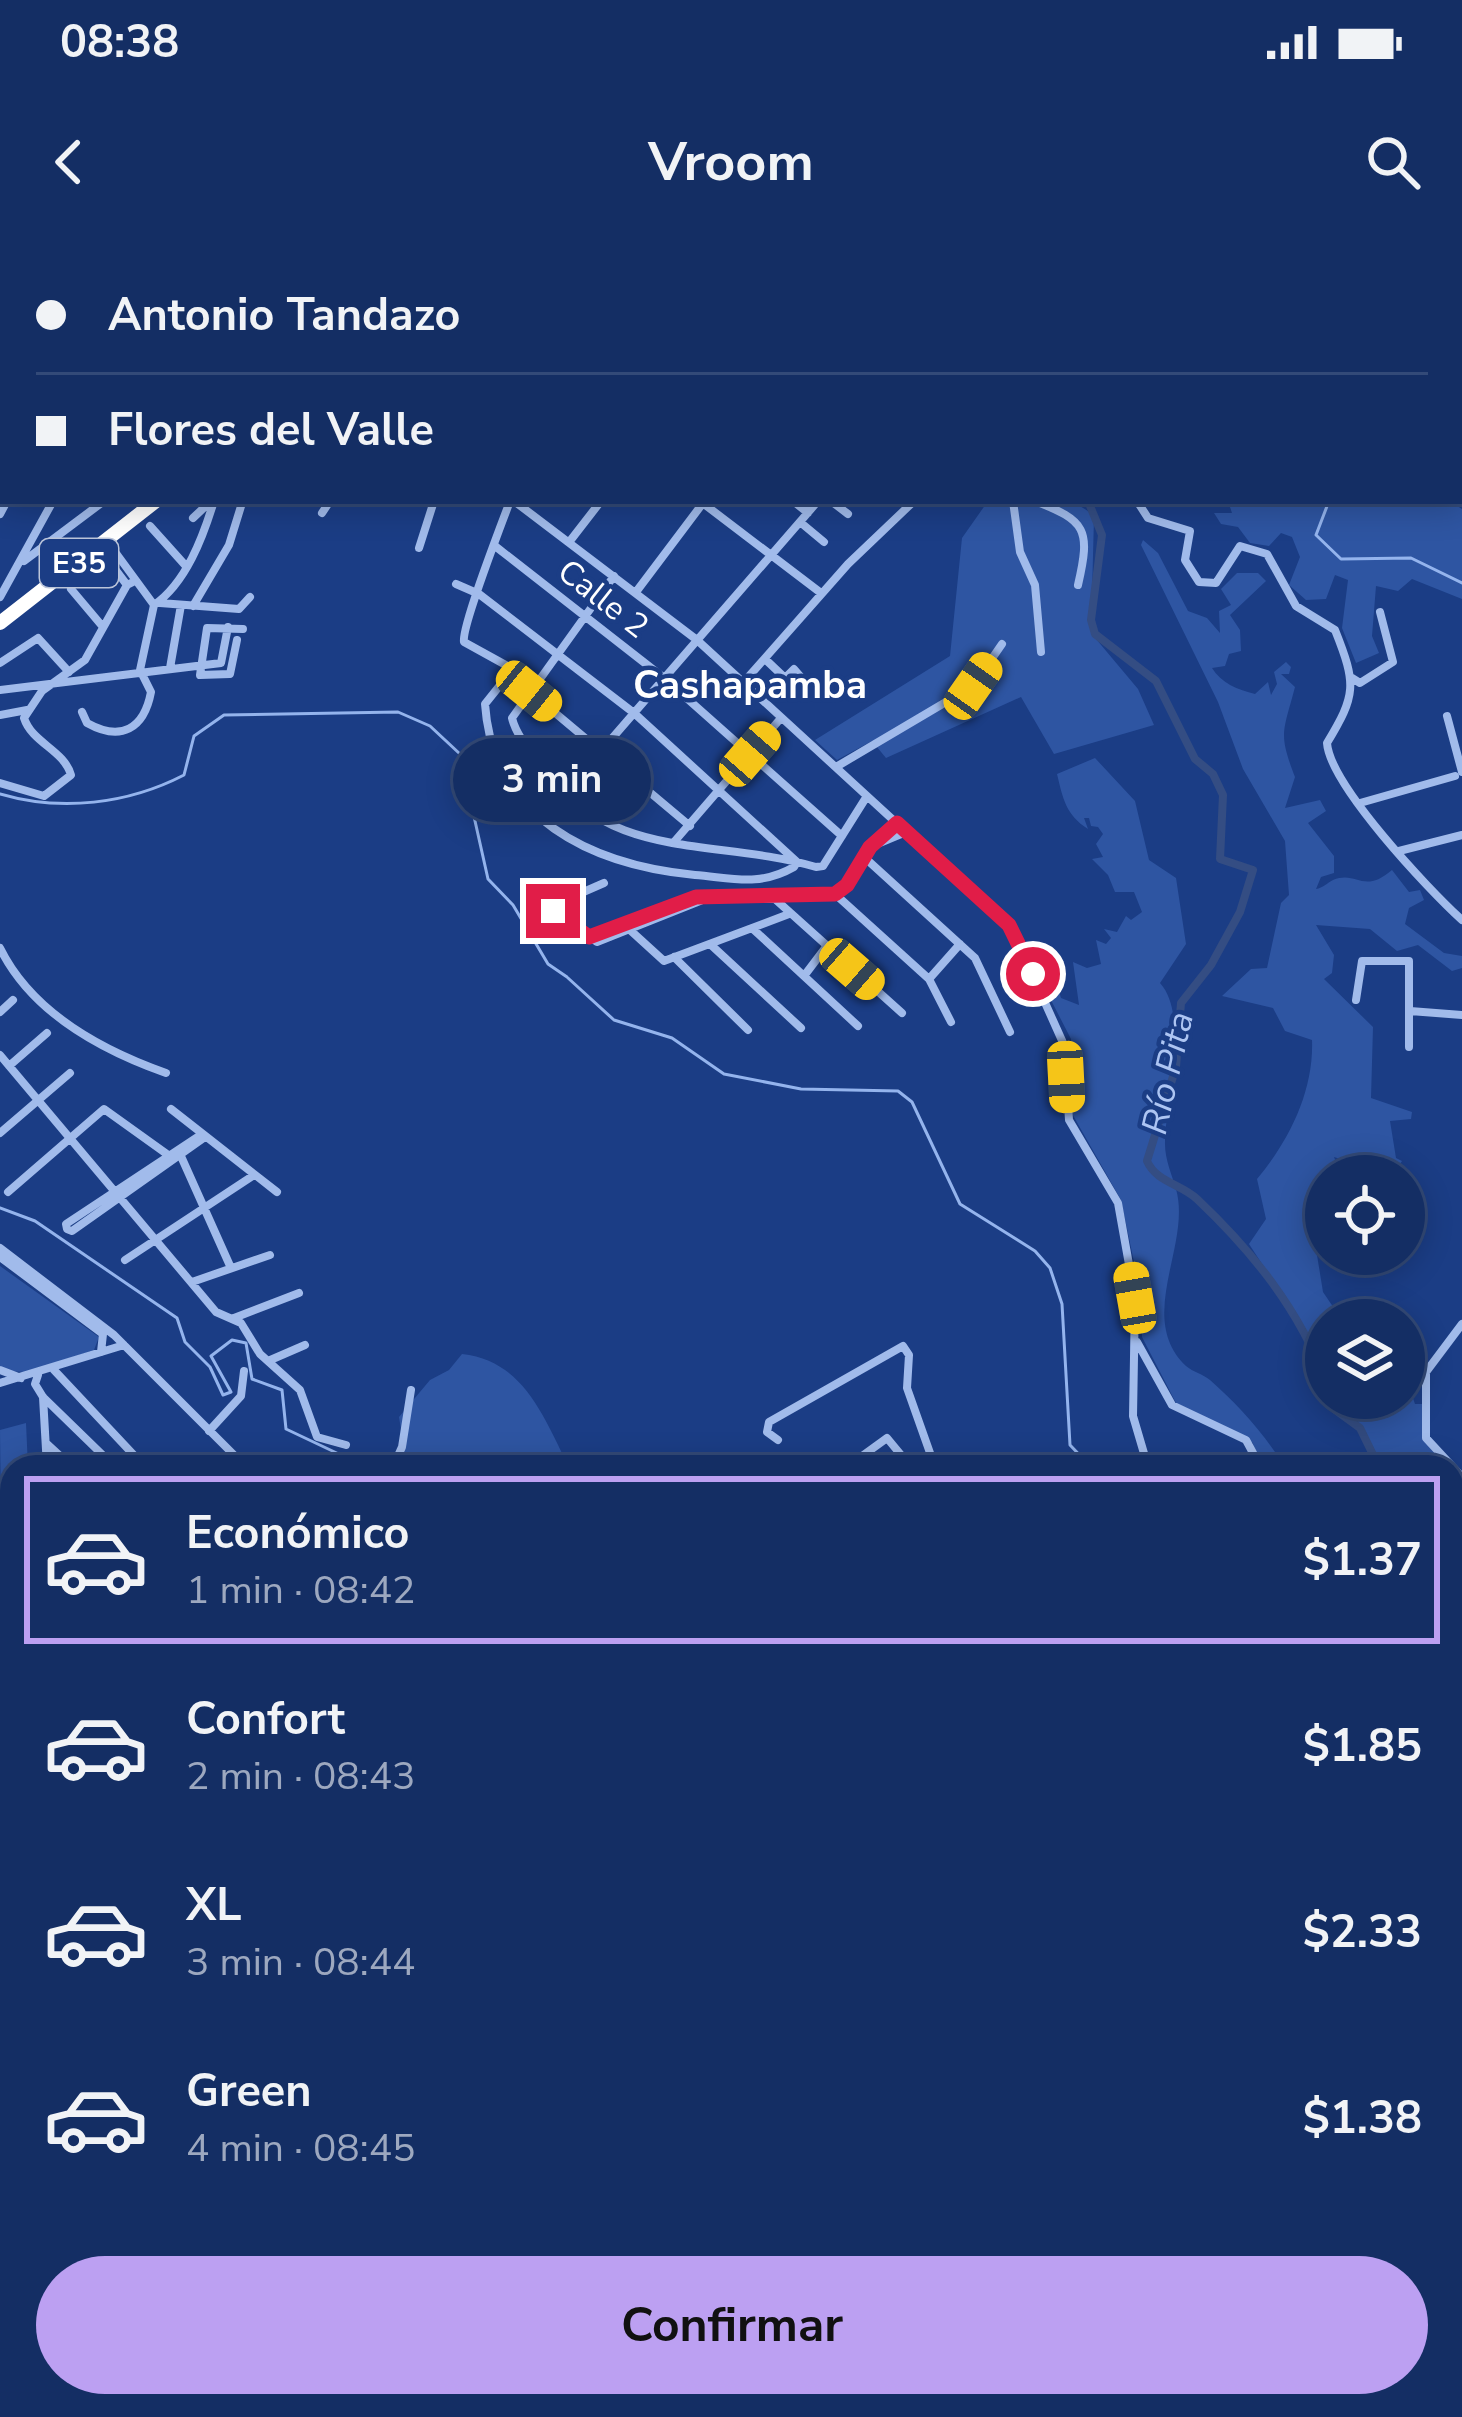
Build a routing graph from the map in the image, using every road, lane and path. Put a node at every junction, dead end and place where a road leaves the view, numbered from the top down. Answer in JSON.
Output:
{"nodes":[{"id":1,"x":52,"y":504,"type":"edge"},
{"id":2,"x":100,"y":504,"type":"edge"},
{"id":3,"x":209,"y":504,"type":"edge"},
{"id":4,"x":211,"y":504,"type":"edge"},
{"id":5,"x":242,"y":504,"type":"edge"},
{"id":6,"x":327,"y":504,"type":"edge"},
{"id":7,"x":433,"y":504,"type":"edge"},
{"id":8,"x":511,"y":504,"type":"edge"},
{"id":9,"x":599,"y":504,"type":"edge"},
{"id":10,"x":701,"y":504,"type":"edge"},
{"id":11,"x":705,"y":504,"type":"edge"},
{"id":12,"x":797,"y":504,"type":"edge"},
{"id":13,"x":816,"y":504,"type":"edge"},
{"id":14,"x":835,"y":504,"type":"edge"},
{"id":15,"x":911,"y":504,"type":"edge"},
{"id":16,"x":1013,"y":504,"type":"edge"},
{"id":17,"x":1044,"y":504,"type":"edge"},
{"id":18,"x":1137,"y":504,"type":"edge"},
{"id":19,"x":528,"y":505,"type":"edge"},
{"id":20,"x":148,"y":510,"type":"edge"},
{"id":21,"x":322,"y":512,"type":"dead end"},
{"id":22,"x":808,"y":513,"type":"junction"},
{"id":23,"x":848,"y":514,"type":"dead end"},
{"id":24,"x":193,"y":518,"type":"dead end"},
{"id":25,"x":800,"y":522,"type":"junction"},
{"id":26,"x":569,"y":541,"type":"junction"},
{"id":27,"x":824,"y":542,"type":"dead end"},
{"id":28,"x":495,"y":546,"type":"junction"},
{"id":29,"x":106,"y":548,"type":"junction"},
{"id":30,"x":419,"y":548,"type":"dead end"},
{"id":31,"x":772,"y":556,"type":"junction"},
{"id":32,"x":23,"y":561,"type":"junction"},
{"id":33,"x":185,"y":565,"type":"junction"},
{"id":34,"x":614,"y":576,"type":"junction"},
{"id":35,"x":131,"y":583,"type":"junction"},
{"id":36,"x":65,"y":584,"type":"junction"},
{"id":37,"x":456,"y":584,"type":"dead end"},
{"id":38,"x":1078,"y":585,"type":"dead end"},
{"id":39,"x":636,"y":592,"type":"junction"},
{"id":40,"x":821,"y":593,"type":"junction"},
{"id":41,"x":479,"y":594,"type":"junction"},
{"id":42,"x":0,"y":597,"type":"edge"},
{"id":43,"x":250,"y":597,"type":"dead end"},
{"id":44,"x":156,"y":604,"type":"junction"},
{"id":45,"x":187,"y":605,"type":"junction"},
{"id":46,"x":1380,"y":612,"type":"dead end"},
{"id":47,"x":0,"y":613,"type":"edge"},
{"id":48,"x":587,"y":616,"type":"junction"},
{"id":49,"x":0,"y":623,"type":"edge"},
{"id":50,"x":103,"y":627,"type":"junction"},
{"id":51,"x":228,"y":627,"type":"junction"},
{"id":52,"x":243,"y":629,"type":"dead end"},
{"id":53,"x":237,"y":640,"type":"dead end"},
{"id":54,"x":697,"y":640,"type":"junction"},
{"id":55,"x":1002,"y":644,"type":"dead end"},
{"id":56,"x":1040,"y":652,"type":"dead end"},
{"id":57,"x":559,"y":653,"type":"junction"},
{"id":58,"x":765,"y":659,"type":"junction"},
{"id":59,"x":0,"y":662,"type":"edge"},
{"id":60,"x":200,"y":665,"type":"junction"},
{"id":61,"x":170,"y":668,"type":"junction"},
{"id":62,"x":140,"y":670,"type":"junction"},
{"id":63,"x":69,"y":672,"type":"junction"},
{"id":64,"x":664,"y":677,"type":"junction"},
{"id":65,"x":1351,"y":677,"type":"junction"},
{"id":66,"x":785,"y":678,"type":"dead end"},
{"id":67,"x":54,"y":682,"type":"junction"},
{"id":68,"x":743,"y":682,"type":"junction"},
{"id":69,"x":0,"y":690,"type":"edge"},
{"id":70,"x":529,"y":691,"type":"junction"},
{"id":71,"x":27,"y":710,"type":"junction"},
{"id":72,"x":82,"y":712,"type":"dead end"},
{"id":73,"x":634,"y":713,"type":"junction"},
{"id":74,"x":0,"y":715,"type":"edge"},
{"id":75,"x":1447,"y":716,"type":"dead end"},
{"id":76,"x":781,"y":718,"type":"junction"},
{"id":77,"x":602,"y":750,"type":"junction"},
{"id":78,"x":750,"y":754,"type":"junction"},
{"id":79,"x":836,"y":767,"type":"junction"},
{"id":80,"x":1458,"y":774,"type":"edge"},
{"id":81,"x":0,"y":783,"type":"edge"},
{"id":82,"x":722,"y":790,"type":"junction"},
{"id":83,"x":562,"y":796,"type":"junction"},
{"id":84,"x":867,"y":796,"type":"junction"},
{"id":85,"x":1360,"y":803,"type":"junction"},
{"id":86,"x":897,"y":823,"type":"junction"},
{"id":87,"x":690,"y":826,"type":"junction"},
{"id":88,"x":907,"y":832,"type":"junction"},
{"id":89,"x":1462,"y":835,"type":"edge"},
{"id":90,"x":842,"y":836,"type":"junction"},
{"id":91,"x":883,"y":841,"type":"junction"},
{"id":92,"x":673,"y":844,"type":"junction"},
{"id":93,"x":1399,"y":851,"type":"junction"},
{"id":94,"x":864,"y":856,"type":"junction"},
{"id":95,"x":797,"y":862,"type":"junction"},
{"id":96,"x":604,"y":883,"type":"dead end"},
{"id":97,"x":835,"y":894,"type":"junction"},
{"id":98,"x":706,"y":898,"type":"junction"},
{"id":99,"x":775,"y":899,"type":"junction"},
{"id":100,"x":789,"y":914,"type":"junction"},
{"id":101,"x":1462,"y":920,"type":"edge"},
{"id":102,"x":753,"y":929,"type":"junction"},
{"id":103,"x":630,"y":930,"type":"junction"},
{"id":104,"x":589,"y":937,"type":"junction"},
{"id":105,"x":710,"y":944,"type":"junction"},
{"id":106,"x":960,"y":944,"type":"junction"},
{"id":107,"x":826,"y":947,"type":"junction"},
{"id":108,"x":0,"y":948,"type":"edge"},
{"id":109,"x":674,"y":957,"type":"junction"},
{"id":110,"x":805,"y":976,"type":"junction"},
{"id":111,"x":929,"y":979,"type":"junction"},
{"id":112,"x":13,"y":1000,"type":"dead end"},
{"id":113,"x":1356,"y":1000,"type":"dead end"},
{"id":114,"x":1410,"y":1011,"type":"junction"},
{"id":115,"x":0,"y":1012,"type":"edge"},
{"id":116,"x":902,"y":1013,"type":"dead end"},
{"id":117,"x":1462,"y":1016,"type":"edge"},
{"id":118,"x":951,"y":1022,"type":"dead end"},
{"id":119,"x":858,"y":1026,"type":"dead end"},
{"id":120,"x":801,"y":1028,"type":"dead end"},
{"id":121,"x":748,"y":1030,"type":"dead end"},
{"id":122,"x":1010,"y":1032,"type":"dead end"},
{"id":123,"x":47,"y":1033,"type":"dead end"},
{"id":124,"x":1409,"y":1047,"type":"dead end"},
{"id":125,"x":0,"y":1055,"type":"edge"},
{"id":126,"x":9,"y":1066,"type":"junction"},
{"id":127,"x":70,"y":1072,"type":"dead end"},
{"id":128,"x":166,"y":1072,"type":"dead end"},
{"id":129,"x":38,"y":1100,"type":"junction"},
{"id":130,"x":171,"y":1109,"type":"dead end"},
{"id":131,"x":0,"y":1132,"type":"edge"},
{"id":132,"x":204,"y":1136,"type":"junction"},
{"id":133,"x":70,"y":1139,"type":"junction"},
{"id":134,"x":176,"y":1155,"type":"junction"},
{"id":135,"x":254,"y":1175,"type":"junction"},
{"id":136,"x":8,"y":1192,"type":"dead end"},
{"id":137,"x":277,"y":1192,"type":"dead end"},
{"id":138,"x":117,"y":1195,"type":"junction"},
{"id":139,"x":207,"y":1207,"type":"junction"},
{"id":140,"x":154,"y":1239,"type":"junction"},
{"id":141,"x":0,"y":1252,"type":"edge"},
{"id":142,"x":270,"y":1255,"type":"dead end"},
{"id":143,"x":125,"y":1260,"type":"dead end"},
{"id":144,"x":231,"y":1268,"type":"junction"},
{"id":145,"x":191,"y":1282,"type":"junction"},
{"id":146,"x":299,"y":1293,"type":"dead end"},
{"id":147,"x":234,"y":1318,"type":"junction"},
{"id":148,"x":1462,"y":1324,"type":"edge"},
{"id":149,"x":1136,"y":1340,"type":"junction"},
{"id":150,"x":124,"y":1345,"type":"junction"},
{"id":151,"x":305,"y":1346,"type":"dead end"},
{"id":152,"x":101,"y":1352,"type":"junction"},
{"id":153,"x":267,"y":1361,"type":"junction"},
{"id":154,"x":0,"y":1370,"type":"edge"},
{"id":155,"x":54,"y":1370,"type":"junction"},
{"id":156,"x":244,"y":1371,"type":"dead end"},
{"id":157,"x":39,"y":1374,"type":"junction"},
{"id":158,"x":21,"y":1378,"type":"junction"},
{"id":159,"x":0,"y":1383,"type":"edge"},
{"id":160,"x":411,"y":1390,"type":"dead end"},
{"id":161,"x":43,"y":1397,"type":"junction"},
{"id":162,"x":209,"y":1431,"type":"junction"},
{"id":163,"x":778,"y":1440,"type":"dead end"},
{"id":164,"x":46,"y":1443,"type":"junction"},
{"id":165,"x":346,"y":1444,"type":"dead end"},
{"id":166,"x":46,"y":1455,"type":"edge"},
{"id":167,"x":59,"y":1455,"type":"edge"},
{"id":168,"x":103,"y":1455,"type":"edge"},
{"id":169,"x":134,"y":1455,"type":"edge"},
{"id":170,"x":234,"y":1455,"type":"edge"},
{"id":171,"x":398,"y":1455,"type":"edge"},
{"id":172,"x":864,"y":1455,"type":"edge"},
{"id":173,"x":901,"y":1455,"type":"edge"},
{"id":174,"x":930,"y":1455,"type":"edge"},
{"id":175,"x":1144,"y":1455,"type":"edge"},
{"id":176,"x":1253,"y":1455,"type":"edge"},
{"id":177,"x":1441,"y":1455,"type":"edge"}],
"edges":[{"from":1,"to":32,"type":"street"},
{"from":2,"to":32,"type":"street"},
{"from":3,"to":24,"type":"street"},
{"from":4,"to":33,"type":"street"},
{"from":5,"to":45,"type":"street"},
{"from":6,"to":21,"type":"street"},
{"from":7,"to":30,"type":"street"},
{"from":8,"to":28,"type":"street"},
{"from":9,"to":26,"type":"street"},
{"from":10,"to":39,"type":"street"},
{"from":11,"to":31,"type":"street"},
{"from":12,"to":22,"type":"street"},
{"from":13,"to":22,"type":"street"},
{"from":14,"to":23,"type":"street"},
{"from":15,"to":40,"type":"street"},
{"from":16,"to":56,"type":"street"},
{"from":17,"to":38,"type":"street"},
{"from":18,"to":65,"type":"street"},
{"from":19,"to":26,"type":"street"},
{"from":20,"to":29,"type":"street"},
{"from":20,"to":33,"type":"street"},
{"from":20,"to":36,"type":"highway","number":"E35"},
{"from":20,"to":47,"type":"highway","number":"E35"},
{"from":22,"to":25,"type":"street"},
{"from":25,"to":27,"type":"street"},
{"from":25,"to":31,"type":"street"},
{"from":26,"to":34,"type":"street"},
{"from":28,"to":41,"type":"street"},
{"from":28,"to":48,"type":"street","name":"Calle 2"},
{"from":29,"to":35,"type":"street"},
{"from":29,"to":36,"type":"street"},
{"from":31,"to":40,"type":"street"},
{"from":31,"to":54,"type":"street"},
{"from":32,"to":42,"type":"street"},
{"from":33,"to":44,"type":"street"},
{"from":34,"to":39,"type":"street"},
{"from":34,"to":48,"type":"street"},
{"from":35,"to":44,"type":"street"},
{"from":35,"to":50,"type":"street"},
{"from":36,"to":49,"type":"highway","number":"E35"},
{"from":36,"to":50,"type":"street"},
{"from":37,"to":41,"type":"street"},
{"from":39,"to":54,"type":"street"},
{"from":40,"to":58,"type":"street"},
{"from":41,"to":57,"type":"street"},
{"from":41,"to":95,"type":"street"},
{"from":43,"to":45,"type":"street"},
{"from":44,"to":45,"type":"street"},
{"from":44,"to":62,"type":"street"},
{"from":45,"to":61,"type":"street"},
{"from":46,"to":65,"type":"street"},
{"from":48,"to":57,"type":"street"},
{"from":48,"to":64,"type":"street","name":"Calle 2"},
{"from":50,"to":63,"type":"street"},
{"from":51,"to":52,"type":"street"},
{"from":51,"to":60,"type":"street"},
{"from":51,"to":60,"type":"street"},
{"from":53,"to":60,"type":"street"},
{"from":54,"to":64,"type":"street"},
{"from":54,"to":68,"type":"street"},
{"from":55,"to":79,"type":"street"},
{"from":57,"to":70,"type":"street"},
{"from":57,"to":73,"type":"street"},
{"from":58,"to":66,"type":"street"},
{"from":58,"to":68,"type":"street"},
{"from":59,"to":63,"type":"street"},
{"from":60,"to":61,"type":"street"},
{"from":61,"to":62,"type":"street"},
{"from":62,"to":67,"type":"street"},
{"from":62,"to":72,"type":"street"},
{"from":63,"to":67,"type":"street"},
{"from":64,"to":73,"type":"street"},
{"from":64,"to":78,"type":"street","name":"Calle 2"},
{"from":65,"to":85,"type":"street"},
{"from":67,"to":69,"type":"street"},
{"from":67,"to":71,"type":"street"},
{"from":68,"to":76,"type":"street"},
{"from":70,"to":77,"type":"street"},
{"from":70,"to":83,"type":"street"},
{"from":71,"to":74,"type":"street"},
{"from":71,"to":81,"type":"street"},
{"from":73,"to":77,"type":"street"},
{"from":73,"to":82,"type":"street"},
{"from":75,"to":80,"type":"street"},
{"from":76,"to":78,"type":"street"},
{"from":76,"to":79,"type":"street"},
{"from":77,"to":83,"type":"street"},
{"from":77,"to":87,"type":"street"},
{"from":78,"to":82,"type":"street"},
{"from":78,"to":90,"type":"street","name":"Calle 2"},
{"from":79,"to":84,"type":"street"},
{"from":80,"to":85,"type":"street"},
{"from":82,"to":87,"type":"street"},
{"from":82,"to":95,"type":"street"},
{"from":83,"to":92,"type":"street"},
{"from":84,"to":86,"type":"street"},
{"from":84,"to":90,"type":"street"},
{"from":85,"to":93,"type":"street"},
{"from":86,"to":88,"type":"street"},
{"from":86,"to":91,"type":"street"},
{"from":87,"to":92,"type":"street"},
{"from":88,"to":91,"type":"street"},
{"from":88,"to":149,"type":"street"},
{"from":89,"to":93,"type":"street"},
{"from":90,"to":95,"type":"street"},
{"from":91,"to":94,"type":"street"},
{"from":92,"to":95,"type":"street"},
{"from":93,"to":101,"type":"street"},
{"from":94,"to":97,"type":"street"},
{"from":94,"to":106,"type":"street"},
{"from":96,"to":104,"type":"street"},
{"from":97,"to":99,"type":"street"},
{"from":97,"to":111,"type":"street"},
{"from":98,"to":99,"type":"street"},
{"from":98,"to":103,"type":"street"},
{"from":98,"to":104,"type":"street"},
{"from":99,"to":100,"type":"street"},
{"from":100,"to":102,"type":"street"},
{"from":100,"to":107,"type":"street"},
{"from":102,"to":105,"type":"street"},
{"from":102,"to":110,"type":"street"},
{"from":103,"to":104,"type":"street"},
{"from":103,"to":109,"type":"street"},
{"from":105,"to":109,"type":"street"},
{"from":105,"to":120,"type":"street"},
{"from":106,"to":111,"type":"street"},
{"from":106,"to":122,"type":"street"},
{"from":107,"to":110,"type":"street"},
{"from":107,"to":116,"type":"street"},
{"from":108,"to":128,"type":"street"},
{"from":109,"to":121,"type":"street"},
{"from":110,"to":119,"type":"street"},
{"from":111,"to":118,"type":"street"},
{"from":112,"to":115,"type":"street"},
{"from":113,"to":114,"type":"street"},
{"from":114,"to":117,"type":"street"},
{"from":114,"to":124,"type":"street"},
{"from":123,"to":126,"type":"street"},
{"from":125,"to":126,"type":"street"},
{"from":126,"to":129,"type":"street"},
{"from":127,"to":129,"type":"street"},
{"from":129,"to":131,"type":"street"},
{"from":129,"to":133,"type":"street"},
{"from":130,"to":132,"type":"street"},
{"from":132,"to":134,"type":"street"},
{"from":132,"to":135,"type":"street"},
{"from":133,"to":134,"type":"street"},
{"from":133,"to":136,"type":"street"},
{"from":133,"to":138,"type":"street"},
{"from":134,"to":138,"type":"street"},
{"from":134,"to":139,"type":"street"},
{"from":135,"to":137,"type":"street"},
{"from":135,"to":139,"type":"street"},
{"from":138,"to":138,"type":"street"},
{"from":138,"to":140,"type":"street"},
{"from":139,"to":140,"type":"street"},
{"from":139,"to":144,"type":"street"},
{"from":140,"to":143,"type":"street"},
{"from":140,"to":145,"type":"street"},
{"from":141,"to":150,"type":"street"},
{"from":141,"to":152,"type":"street"},
{"from":142,"to":144,"type":"street"},
{"from":144,"to":145,"type":"street"},
{"from":145,"to":147,"type":"street"},
{"from":146,"to":147,"type":"street"},
{"from":147,"to":153,"type":"street"},
{"from":148,"to":177,"type":"street"},
{"from":149,"to":175,"type":"street"},
{"from":149,"to":176,"type":"street"},
{"from":150,"to":152,"type":"street"},
{"from":150,"to":162,"type":"street"},
{"from":151,"to":153,"type":"street"},
{"from":152,"to":155,"type":"street"},
{"from":153,"to":165,"type":"street"},
{"from":154,"to":158,"type":"street"},
{"from":155,"to":157,"type":"street"},
{"from":155,"to":169,"type":"street"},
{"from":156,"to":162,"type":"street"},
{"from":157,"to":158,"type":"street"},
{"from":157,"to":161,"type":"street"},
{"from":158,"to":159,"type":"street"},
{"from":160,"to":171,"type":"street"},
{"from":161,"to":164,"type":"street"},
{"from":161,"to":168,"type":"street"},
{"from":162,"to":170,"type":"street"},
{"from":163,"to":174,"type":"street"},
{"from":164,"to":166,"type":"street"},
{"from":164,"to":167,"type":"street"},
{"from":172,"to":173,"type":"street"}]}
